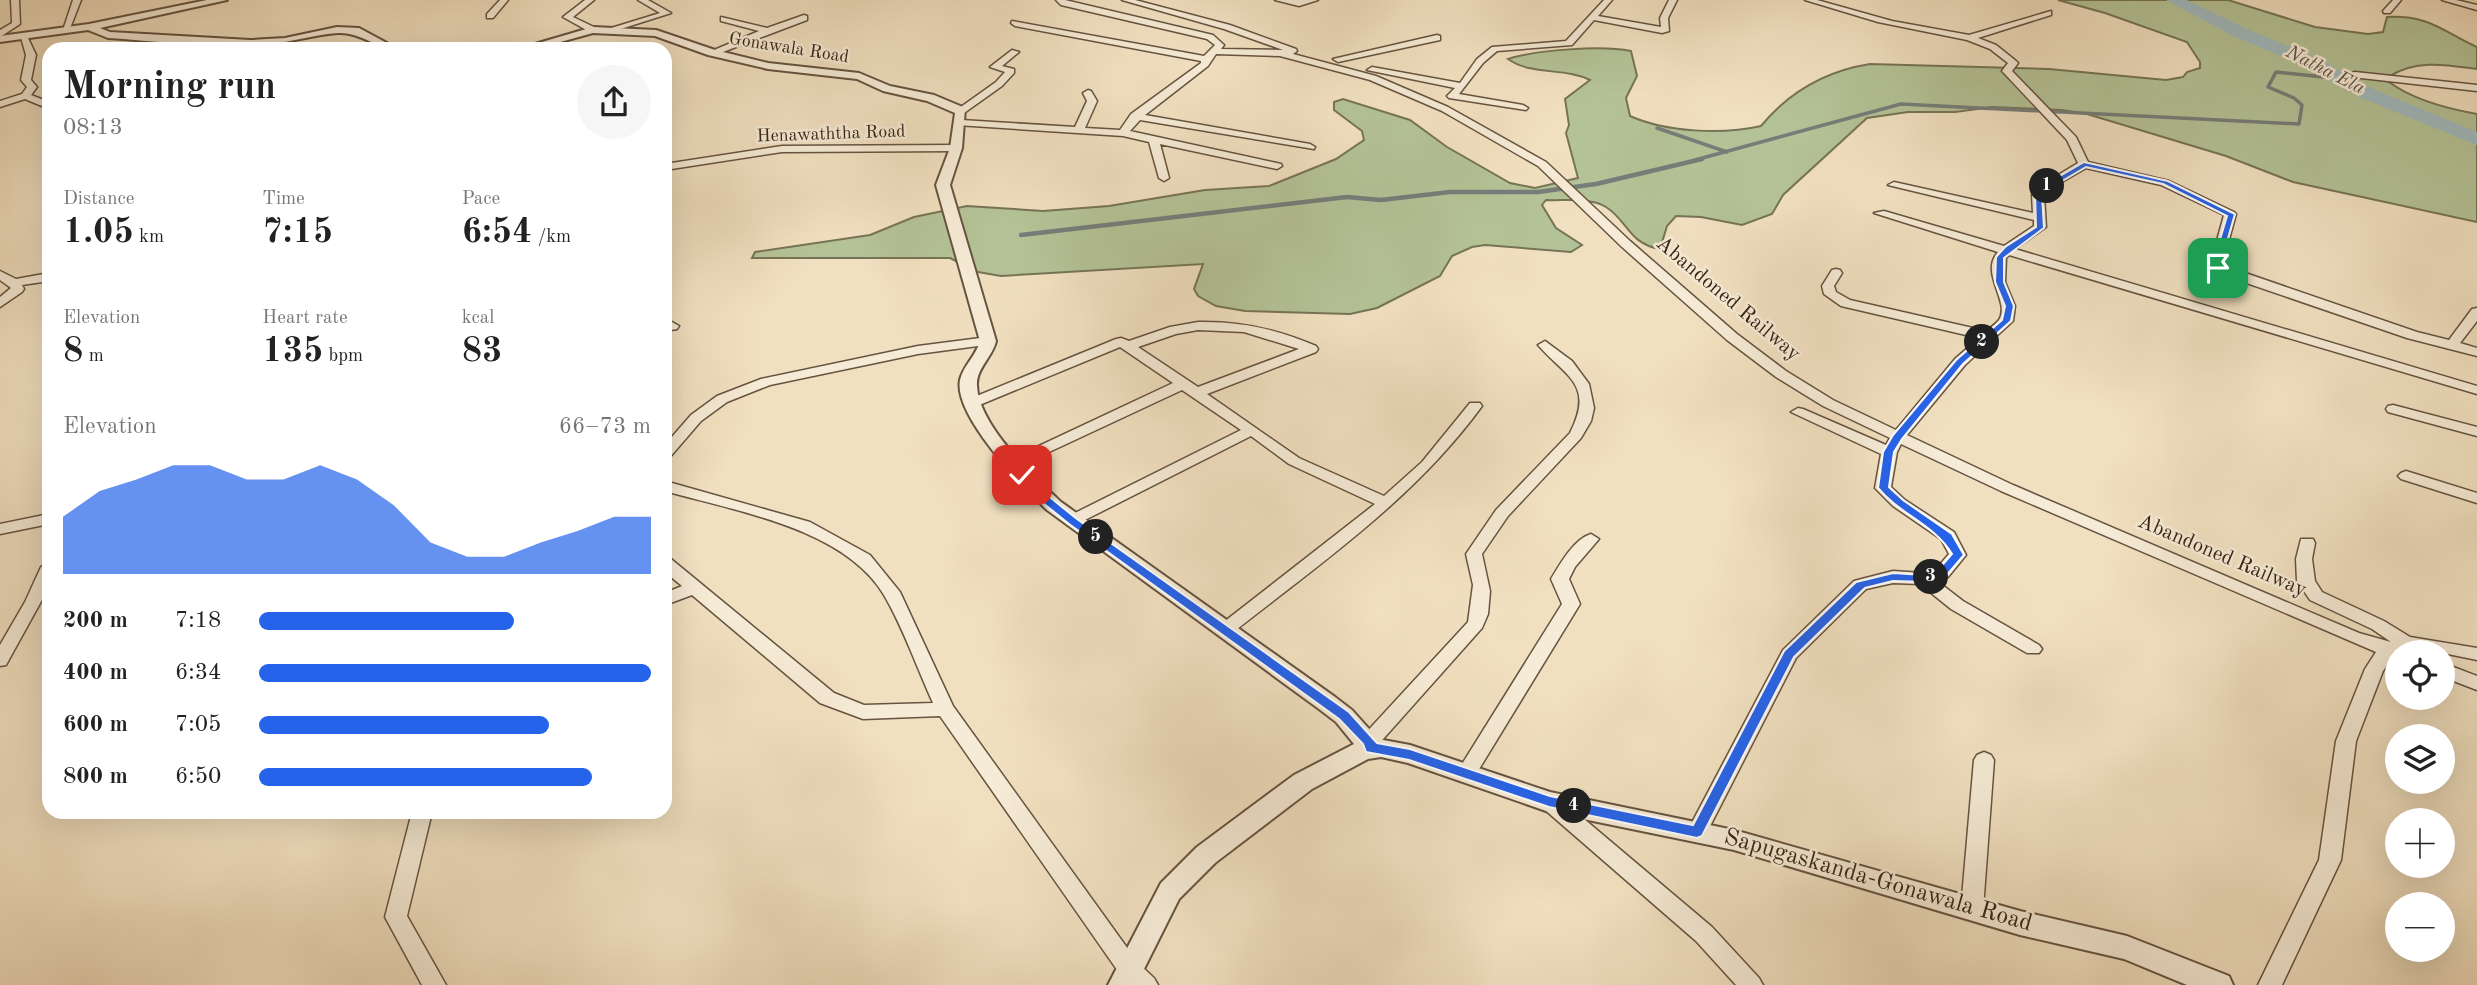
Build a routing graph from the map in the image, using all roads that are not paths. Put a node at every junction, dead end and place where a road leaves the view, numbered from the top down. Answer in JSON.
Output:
{"nodes":[{"id":1,"x":15,"y":0,"type":"edge"},
{"id":2,"x":77,"y":0,"type":"edge"},
{"id":3,"x":222,"y":0,"type":"edge"},
{"id":4,"x":504,"y":0,"type":"edge"},
{"id":5,"x":590,"y":0,"type":"edge"},
{"id":6,"x":642,"y":0,"type":"edge"},
{"id":7,"x":1060,"y":0,"type":"edge"},
{"id":8,"x":1126,"y":0,"type":"edge"},
{"id":9,"x":1279,"y":0,"type":"edge"},
{"id":10,"x":1314,"y":0,"type":"edge"},
{"id":11,"x":1608,"y":0,"type":"edge"},
{"id":12,"x":1673,"y":0,"type":"edge"},
{"id":13,"x":1809,"y":0,"type":"edge"},
{"id":14,"x":2397,"y":0,"type":"edge"},
{"id":15,"x":2446,"y":0,"type":"edge"},
{"id":16,"x":2477,"y":8,"type":"edge"},
{"id":17,"x":2387,"y":10,"type":"dead end"},
{"id":18,"x":2048,"y":13,"type":"dead end"},
{"id":19,"x":491,"y":16,"type":"dead end"},
{"id":20,"x":804,"y":18,"type":"dead end"},
{"id":21,"x":1595,"y":18,"type":"junction"},
{"id":22,"x":724,"y":19,"type":"dead end"},
{"id":23,"x":1015,"y":23,"type":"dead end"},
{"id":24,"x":89,"y":27,"type":"junction"},
{"id":25,"x":593,"y":30,"type":"junction"},
{"id":26,"x":65,"y":31,"type":"junction"},
{"id":27,"x":611,"y":31,"type":"junction"},
{"id":28,"x":767,"y":31,"type":"junction"},
{"id":29,"x":0,"y":34,"type":"edge"},
{"id":30,"x":23,"y":36,"type":"junction"},
{"id":31,"x":1971,"y":37,"type":"junction"},
{"id":32,"x":1437,"y":38,"type":"dead end"},
{"id":33,"x":0,"y":40,"type":"edge"},
{"id":34,"x":231,"y":42,"type":"edge"},
{"id":35,"x":268,"y":42,"type":"edge"},
{"id":36,"x":379,"y":42,"type":"edge"},
{"id":37,"x":549,"y":42,"type":"edge"},
{"id":38,"x":712,"y":52,"type":"junction"},
{"id":39,"x":1015,"y":52,"type":"dead end"},
{"id":40,"x":1281,"y":53,"type":"junction"},
{"id":41,"x":1301,"y":54,"type":"junction"},
{"id":42,"x":1209,"y":55,"type":"junction"},
{"id":43,"x":1338,"y":59,"type":"junction"},
{"id":44,"x":2355,"y":75,"type":"dead end"},
{"id":45,"x":1462,"y":86,"type":"junction"},
{"id":46,"x":2477,"y":88,"type":"edge"},
{"id":47,"x":1088,"y":93,"type":"dead end"},
{"id":48,"x":25,"y":96,"type":"junction"},
{"id":49,"x":42,"y":103,"type":"edge"},
{"id":50,"x":0,"y":104,"type":"edge"},
{"id":51,"x":1524,"y":107,"type":"dead end"},
{"id":52,"x":1135,"y":116,"type":"junction"},
{"id":53,"x":961,"y":117,"type":"junction"},
{"id":54,"x":1078,"y":131,"type":"junction"},
{"id":55,"x":1123,"y":133,"type":"junction"},
{"id":56,"x":1154,"y":140,"type":"junction"},
{"id":57,"x":1310,"y":147,"type":"dead end"},
{"id":58,"x":956,"y":148,"type":"junction"},
{"id":59,"x":2084,"y":164,"type":"junction"},
{"id":60,"x":672,"y":166,"type":"edge"},
{"id":61,"x":1277,"y":166,"type":"dead end"},
{"id":62,"x":1164,"y":178,"type":"dead end"},
{"id":63,"x":1894,"y":185,"type":"dead end"},
{"id":64,"x":1880,"y":213,"type":"dead end"},
{"id":65,"x":2040,"y":218,"type":"junction"},
{"id":66,"x":2008,"y":249,"type":"junction"},
{"id":67,"x":1836,"y":273,"type":"dead end"},
{"id":68,"x":0,"y":275,"type":"edge"},
{"id":69,"x":42,"y":278,"type":"edge"},
{"id":70,"x":14,"y":283,"type":"junction"},
{"id":71,"x":0,"y":303,"type":"edge"},
{"id":72,"x":2477,"y":312,"type":"edge"},
{"id":73,"x":1989,"y":336,"type":"junction"},
{"id":74,"x":988,"y":341,"type":"junction"},
{"id":75,"x":1545,"y":345,"type":"dead end"},
{"id":76,"x":2452,"y":345,"type":"junction"},
{"id":77,"x":1130,"y":346,"type":"junction"},
{"id":78,"x":2477,"y":352,"type":"edge"},
{"id":79,"x":1189,"y":389,"type":"junction"},
{"id":80,"x":2477,"y":390,"type":"edge"},
{"id":81,"x":972,"y":403,"type":"junction"},
{"id":82,"x":1475,"y":406,"type":"dead end"},
{"id":83,"x":2393,"y":409,"type":"dead end"},
{"id":84,"x":1798,"y":412,"type":"dead end"},
{"id":85,"x":1252,"y":430,"type":"junction"},
{"id":86,"x":2477,"y":432,"type":"edge"},
{"id":87,"x":1893,"y":445,"type":"junction"},
{"id":88,"x":672,"y":446,"type":"edge"},
{"id":89,"x":1012,"y":464,"type":"junction"},
{"id":90,"x":2406,"y":476,"type":"dead end"},
{"id":91,"x":672,"y":493,"type":"edge"},
{"id":92,"x":2477,"y":498,"type":"edge"},
{"id":93,"x":1386,"y":503,"type":"junction"},
{"id":94,"x":42,"y":520,"type":"edge"},
{"id":95,"x":1073,"y":521,"type":"junction"},
{"id":96,"x":0,"y":529,"type":"edge"},
{"id":97,"x":1591,"y":539,"type":"dead end"},
{"id":98,"x":2307,"y":543,"type":"dead end"},
{"id":99,"x":672,"y":569,"type":"edge"},
{"id":100,"x":1924,"y":579,"type":"junction"},
{"id":101,"x":694,"y":588,"type":"junction"},
{"id":102,"x":42,"y":593,"type":"edge"},
{"id":103,"x":672,"y":596,"type":"edge"},
{"id":104,"x":1226,"y":629,"type":"junction"},
{"id":105,"x":2390,"y":640,"type":"edge"},
{"id":106,"x":2385,"y":645,"type":"edge"},
{"id":107,"x":2033,"y":649,"type":"dead end"},
{"id":108,"x":2455,"y":650,"type":"edge"},
{"id":109,"x":2477,"y":654,"type":"edge"},
{"id":110,"x":2385,"y":659,"type":"edge"},
{"id":111,"x":0,"y":660,"type":"edge"},
{"id":112,"x":2455,"y":675,"type":"edge"},
{"id":113,"x":2477,"y":683,"type":"edge"},
{"id":114,"x":945,"y":709,"type":"junction"},
{"id":115,"x":1370,"y":745,"type":"junction"},
{"id":116,"x":1984,"y":760,"type":"dead end"},
{"id":117,"x":1466,"y":775,"type":"junction"},
{"id":118,"x":1549,"y":802,"type":"junction"},
{"id":119,"x":420,"y":819,"type":"edge"},
{"id":120,"x":1697,"y":832,"type":"junction"},
{"id":121,"x":1972,"y":909,"type":"junction"},
{"id":122,"x":1133,"y":980,"type":"edge"},
{"id":123,"x":434,"y":985,"type":"edge"},
{"id":124,"x":1751,"y":985,"type":"edge"},
{"id":125,"x":2219,"y":985,"type":"edge"},
{"id":126,"x":2270,"y":985,"type":"edge"}],
"edges":[{"from":1,"to":29,"type":"street"},
{"from":2,"to":26,"type":"street"},
{"from":3,"to":24,"type":"street"},
{"from":4,"to":19,"type":"street"},
{"from":5,"to":25,"type":"street"},
{"from":6,"to":27,"type":"street"},
{"from":7,"to":42,"type":"street"},
{"from":8,"to":41,"type":"street"},
{"from":9,"to":10,"type":"street"},
{"from":11,"to":21,"type":"street"},
{"from":12,"to":21,"type":"street"},
{"from":13,"to":31,"type":"street"},
{"from":14,"to":17,"type":"street"},
{"from":15,"to":16,"type":"street"},
{"from":18,"to":31,"type":"street"},
{"from":20,"to":28,"type":"street"},
{"from":21,"to":45,"type":"street"},
{"from":22,"to":28,"type":"street"},
{"from":23,"to":42,"type":"street"},
{"from":24,"to":26,"type":"street"},
{"from":24,"to":34,"type":"street"},
{"from":25,"to":27,"type":"street","name":"Gonawala Road"},
{"from":25,"to":37,"type":"street","name":"Gonawala Road"},
{"from":26,"to":30,"type":"street"},
{"from":27,"to":38,"type":"street","name":"Gonawala Road"},
{"from":28,"to":38,"type":"street"},
{"from":30,"to":33,"type":"street"},
{"from":30,"to":48,"type":"street"},
{"from":31,"to":59,"type":"street"},
{"from":32,"to":43,"type":"street"},
{"from":35,"to":36,"type":"street"},
{"from":38,"to":53,"type":"street","name":"Gonawala Road"},
{"from":39,"to":53,"type":"street"},
{"from":40,"to":41,"type":"street"},
{"from":40,"to":42,"type":"street"},
{"from":40,"to":87,"type":"street","name":"Abandoned Railway"},
{"from":41,"to":43,"type":"street"},
{"from":42,"to":52,"type":"street"},
{"from":43,"to":45,"type":"street"},
{"from":44,"to":46,"type":"street"},
{"from":45,"to":51,"type":"street"},
{"from":47,"to":54,"type":"street"},
{"from":48,"to":49,"type":"street"},
{"from":48,"to":50,"type":"street"},
{"from":52,"to":55,"type":"street"},
{"from":52,"to":57,"type":"street"},
{"from":53,"to":54,"type":"street"},
{"from":53,"to":58,"type":"street"},
{"from":54,"to":55,"type":"street"},
{"from":55,"to":56,"type":"street"},
{"from":56,"to":61,"type":"street"},
{"from":56,"to":62,"type":"street"},
{"from":58,"to":60,"type":"street","name":"Henawaththa Road"},
{"from":58,"to":74,"type":"street"},
{"from":59,"to":65,"type":"street"},
{"from":59,"to":76,"type":"street"},
{"from":63,"to":65,"type":"street"},
{"from":64,"to":66,"type":"street"},
{"from":65,"to":66,"type":"street"},
{"from":66,"to":73,"type":"street"},
{"from":66,"to":80,"type":"street"},
{"from":67,"to":73,"type":"street"},
{"from":68,"to":70,"type":"street"},
{"from":69,"to":70,"type":"street"},
{"from":70,"to":71,"type":"street"},
{"from":72,"to":76,"type":"street"},
{"from":73,"to":87,"type":"street"},
{"from":74,"to":81,"type":"street"},
{"from":74,"to":88,"type":"street"},
{"from":75,"to":115,"type":"street"},
{"from":76,"to":78,"type":"street"},
{"from":77,"to":79,"type":"street"},
{"from":77,"to":79,"type":"street"},
{"from":77,"to":81,"type":"street"},
{"from":79,"to":85,"type":"street"},
{"from":79,"to":89,"type":"street"},
{"from":81,"to":89,"type":"street"},
{"from":82,"to":93,"type":"street"},
{"from":83,"to":86,"type":"street"},
{"from":84,"to":87,"type":"street"},
{"from":85,"to":93,"type":"street"},
{"from":85,"to":95,"type":"street"},
{"from":87,"to":100,"type":"street"},
{"from":87,"to":106,"type":"street","name":"Abandoned Railway"},
{"from":89,"to":95,"type":"street"},
{"from":90,"to":92,"type":"street"},
{"from":91,"to":114,"type":"street"},
{"from":93,"to":104,"type":"street"},
{"from":94,"to":96,"type":"street"},
{"from":95,"to":104,"type":"street"},
{"from":97,"to":117,"type":"street"},
{"from":98,"to":105,"type":"street"},
{"from":99,"to":101,"type":"street"},
{"from":100,"to":107,"type":"street"},
{"from":100,"to":120,"type":"street"},
{"from":101,"to":103,"type":"street"},
{"from":101,"to":114,"type":"street"},
{"from":102,"to":111,"type":"street"},
{"from":104,"to":115,"type":"street"},
{"from":108,"to":109,"type":"street"},
{"from":110,"to":126,"type":"street"},
{"from":112,"to":113,"type":"street"},
{"from":114,"to":122,"type":"street"},
{"from":115,"to":117,"type":"street","name":"Sapugaskanda-Gonawala Road"},
{"from":115,"to":122,"type":"street"},
{"from":116,"to":121,"type":"street"},
{"from":117,"to":118,"type":"street","name":"Sapugaskanda-Gonawala Road"},
{"from":118,"to":120,"type":"street","name":"Sapugaskanda-Gonawala Road"},
{"from":118,"to":124,"type":"street"},
{"from":119,"to":123,"type":"street"},
{"from":120,"to":121,"type":"street","name":"Sapugaskanda-Gonawala Road"},
{"from":121,"to":125,"type":"street","name":"Sapugaskanda-Gonawala Road"}]}
